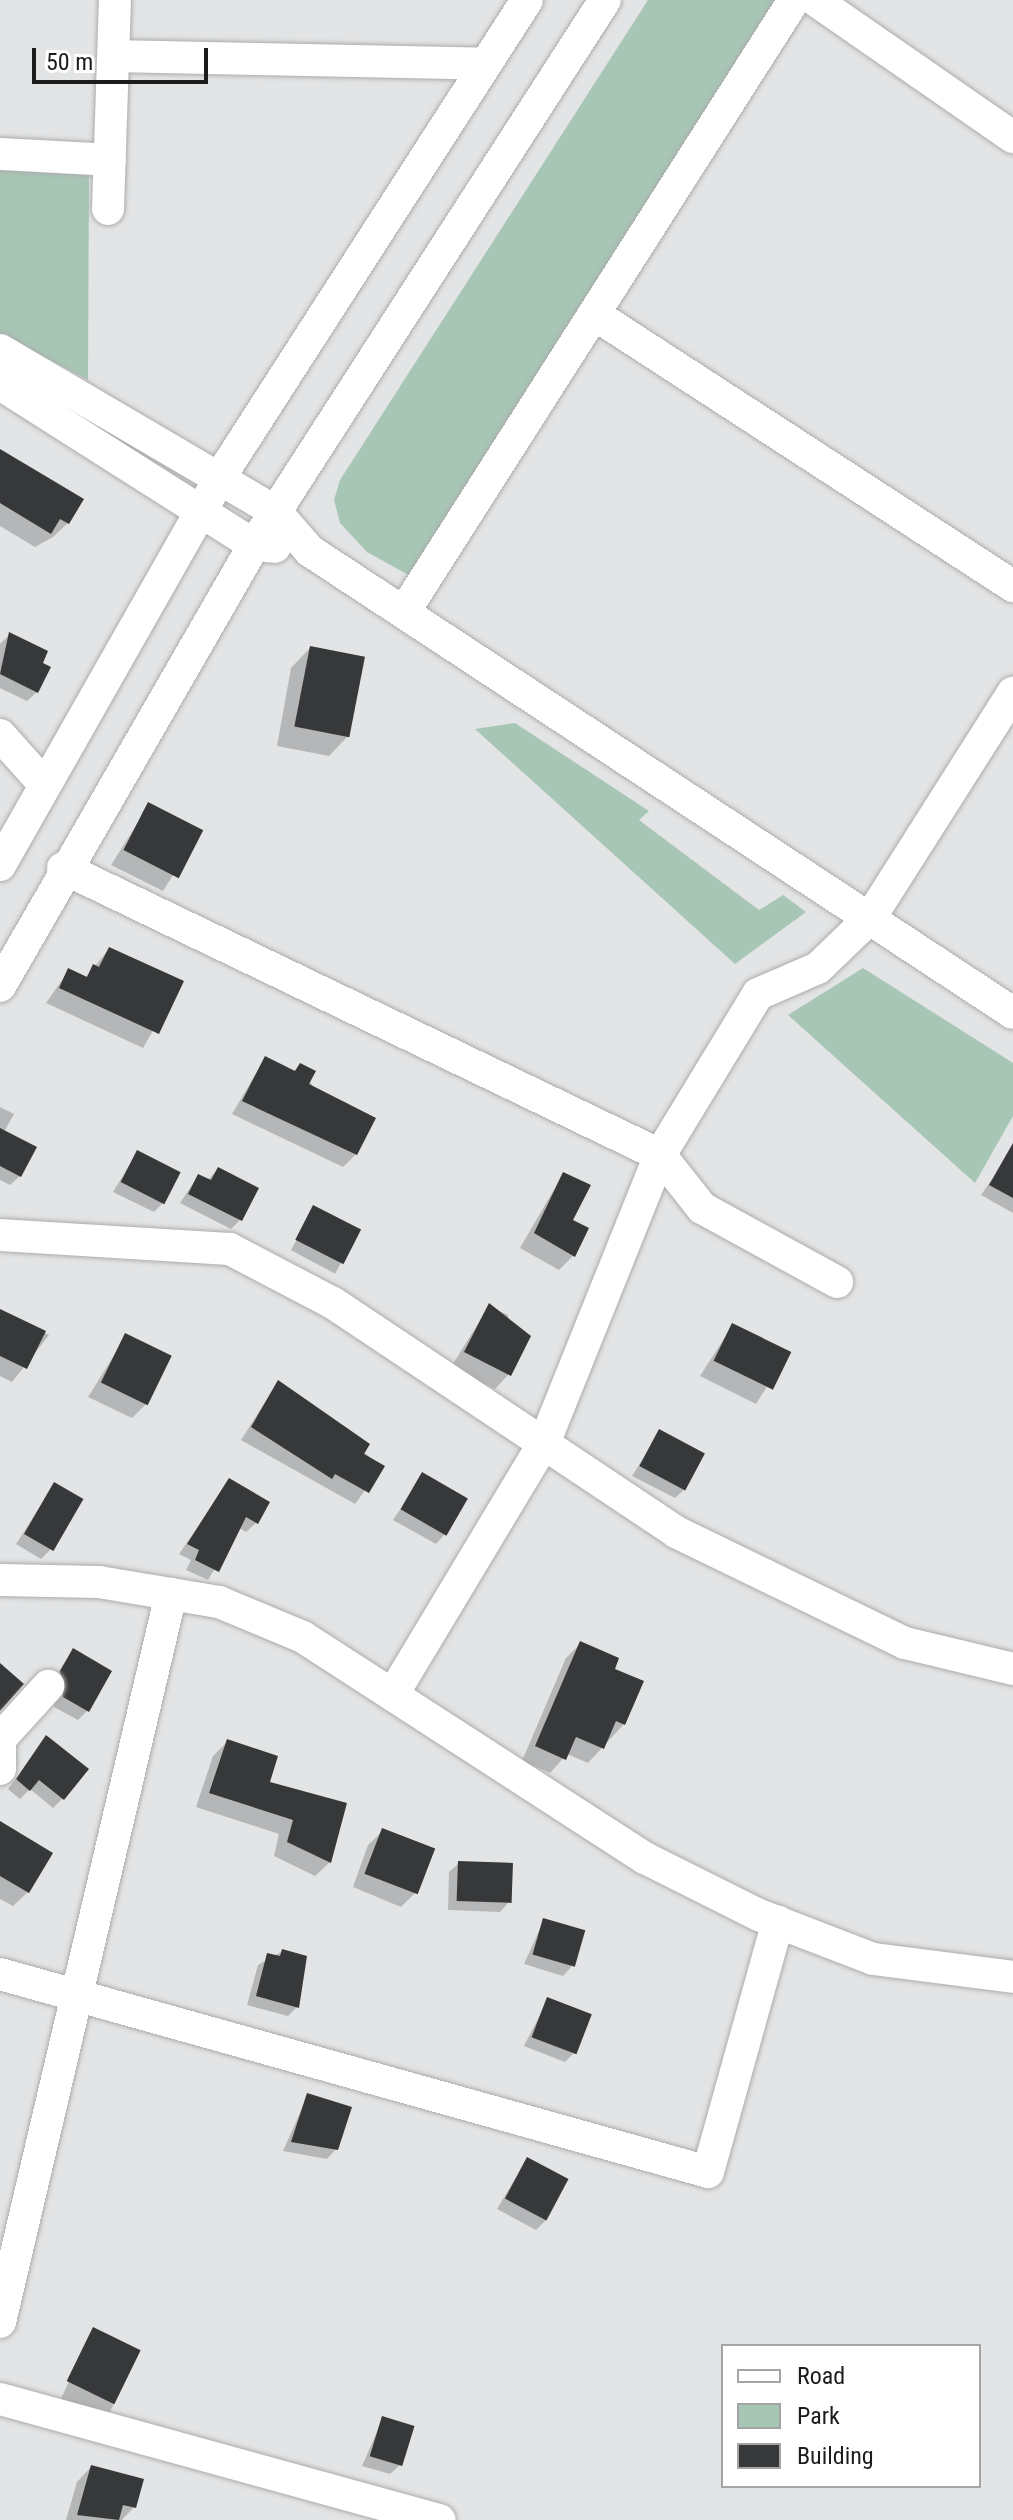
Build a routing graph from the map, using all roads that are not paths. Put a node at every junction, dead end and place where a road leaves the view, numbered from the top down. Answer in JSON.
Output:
{"nodes":[{"id":1,"x":115,"y":0,"type":"edge"},
{"id":2,"x":527,"y":0,"type":"edge"},
{"id":3,"x":605,"y":0,"type":"edge"},
{"id":4,"x":794,"y":0,"type":"edge"},
{"id":5,"x":815,"y":0,"type":"edge"},
{"id":6,"x":115,"y":56,"type":"junction"},
{"id":7,"x":485,"y":64,"type":"junction"},
{"id":8,"x":1013,"y":137,"type":"edge"},
{"id":9,"x":0,"y":154,"type":"edge"},
{"id":10,"x":110,"y":160,"type":"junction"},
{"id":11,"x":108,"y":209,"type":"dead end"},
{"id":12,"x":594,"y":314,"type":"junction"},
{"id":13,"x":0,"y":350,"type":"edge"},
{"id":14,"x":0,"y":384,"type":"edge"},
{"id":15,"x":220,"y":477,"type":"junction"},
{"id":16,"x":201,"y":511,"type":"junction"},
{"id":17,"x":276,"y":512,"type":"junction"},
{"id":18,"x":254,"y":545,"type":"junction"},
{"id":19,"x":310,"y":551,"type":"junction"},
{"id":20,"x":1013,"y":586,"type":"edge"},
{"id":21,"x":404,"y":612,"type":"junction"},
{"id":22,"x":1013,"y":693,"type":"edge"},
{"id":23,"x":0,"y":735,"type":"edge"},
{"id":24,"x":44,"y":784,"type":"junction"},
{"id":25,"x":0,"y":865,"type":"edge"},
{"id":26,"x":63,"y":868,"type":"junction"},
{"id":27,"x":870,"y":918,"type":"junction"},
{"id":28,"x":0,"y":986,"type":"edge"},
{"id":29,"x":1013,"y":1013,"type":"edge"},
{"id":30,"x":660,"y":1155,"type":"junction"},
{"id":31,"x":0,"y":1235,"type":"edge"},
{"id":32,"x":837,"y":1282,"type":"dead end"},
{"id":33,"x":545,"y":1441,"type":"junction"},
{"id":34,"x":0,"y":1580,"type":"edge"},
{"id":35,"x":171,"y":1594,"type":"junction"},
{"id":36,"x":1013,"y":1669,"type":"edge"},
{"id":37,"x":48,"y":1686,"type":"dead end"},
{"id":38,"x":393,"y":1694,"type":"junction"},
{"id":39,"x":0,"y":1742,"type":"edge"},
{"id":40,"x":0,"y":1769,"type":"edge"},
{"id":41,"x":778,"y":1922,"type":"junction"},
{"id":42,"x":0,"y":1974,"type":"edge"},
{"id":43,"x":1013,"y":1977,"type":"edge"},
{"id":44,"x":71,"y":1997,"type":"junction"},
{"id":45,"x":0,"y":2322,"type":"edge"},
{"id":46,"x":0,"y":2399,"type":"edge"},
{"id":47,"x":440,"y":2520,"type":"edge"}],
"edges":[{"from":1,"to":6,"type":"street"},
{"from":2,"to":7,"type":"street"},
{"from":3,"to":17,"type":"street"},
{"from":4,"to":12,"type":"street"},
{"from":5,"to":8,"type":"street"},
{"from":6,"to":7,"type":"street"},
{"from":6,"to":10,"type":"street"},
{"from":7,"to":15,"type":"street"},
{"from":9,"to":10,"type":"street"},
{"from":10,"to":11,"type":"street"},
{"from":12,"to":20,"type":"street"},
{"from":12,"to":21,"type":"street"},
{"from":13,"to":15,"type":"street"},
{"from":14,"to":16,"type":"street"},
{"from":15,"to":16,"type":"street"},
{"from":15,"to":17,"type":"street"},
{"from":16,"to":18,"type":"street"},
{"from":16,"to":24,"type":"street"},
{"from":17,"to":18,"type":"street"},
{"from":17,"to":19,"type":"street"},
{"from":18,"to":19,"type":"street"},
{"from":18,"to":26,"type":"street"},
{"from":19,"to":21,"type":"street"},
{"from":21,"to":27,"type":"street"},
{"from":22,"to":27,"type":"street"},
{"from":23,"to":24,"type":"street"},
{"from":24,"to":25,"type":"street"},
{"from":26,"to":28,"type":"street"},
{"from":26,"to":30,"type":"street"},
{"from":27,"to":29,"type":"street"},
{"from":27,"to":30,"type":"street"},
{"from":30,"to":32,"type":"street"},
{"from":30,"to":33,"type":"street"},
{"from":31,"to":33,"type":"street"},
{"from":33,"to":36,"type":"street"},
{"from":33,"to":38,"type":"street"},
{"from":34,"to":35,"type":"street"},
{"from":35,"to":38,"type":"street"},
{"from":35,"to":44,"type":"street"},
{"from":37,"to":39,"type":"street"},
{"from":38,"to":41,"type":"street"},
{"from":39,"to":40,"type":"street"},
{"from":41,"to":43,"type":"street"},
{"from":41,"to":44,"type":"street"},
{"from":42,"to":44,"type":"street"},
{"from":44,"to":45,"type":"street"},
{"from":46,"to":47,"type":"street"}]}
